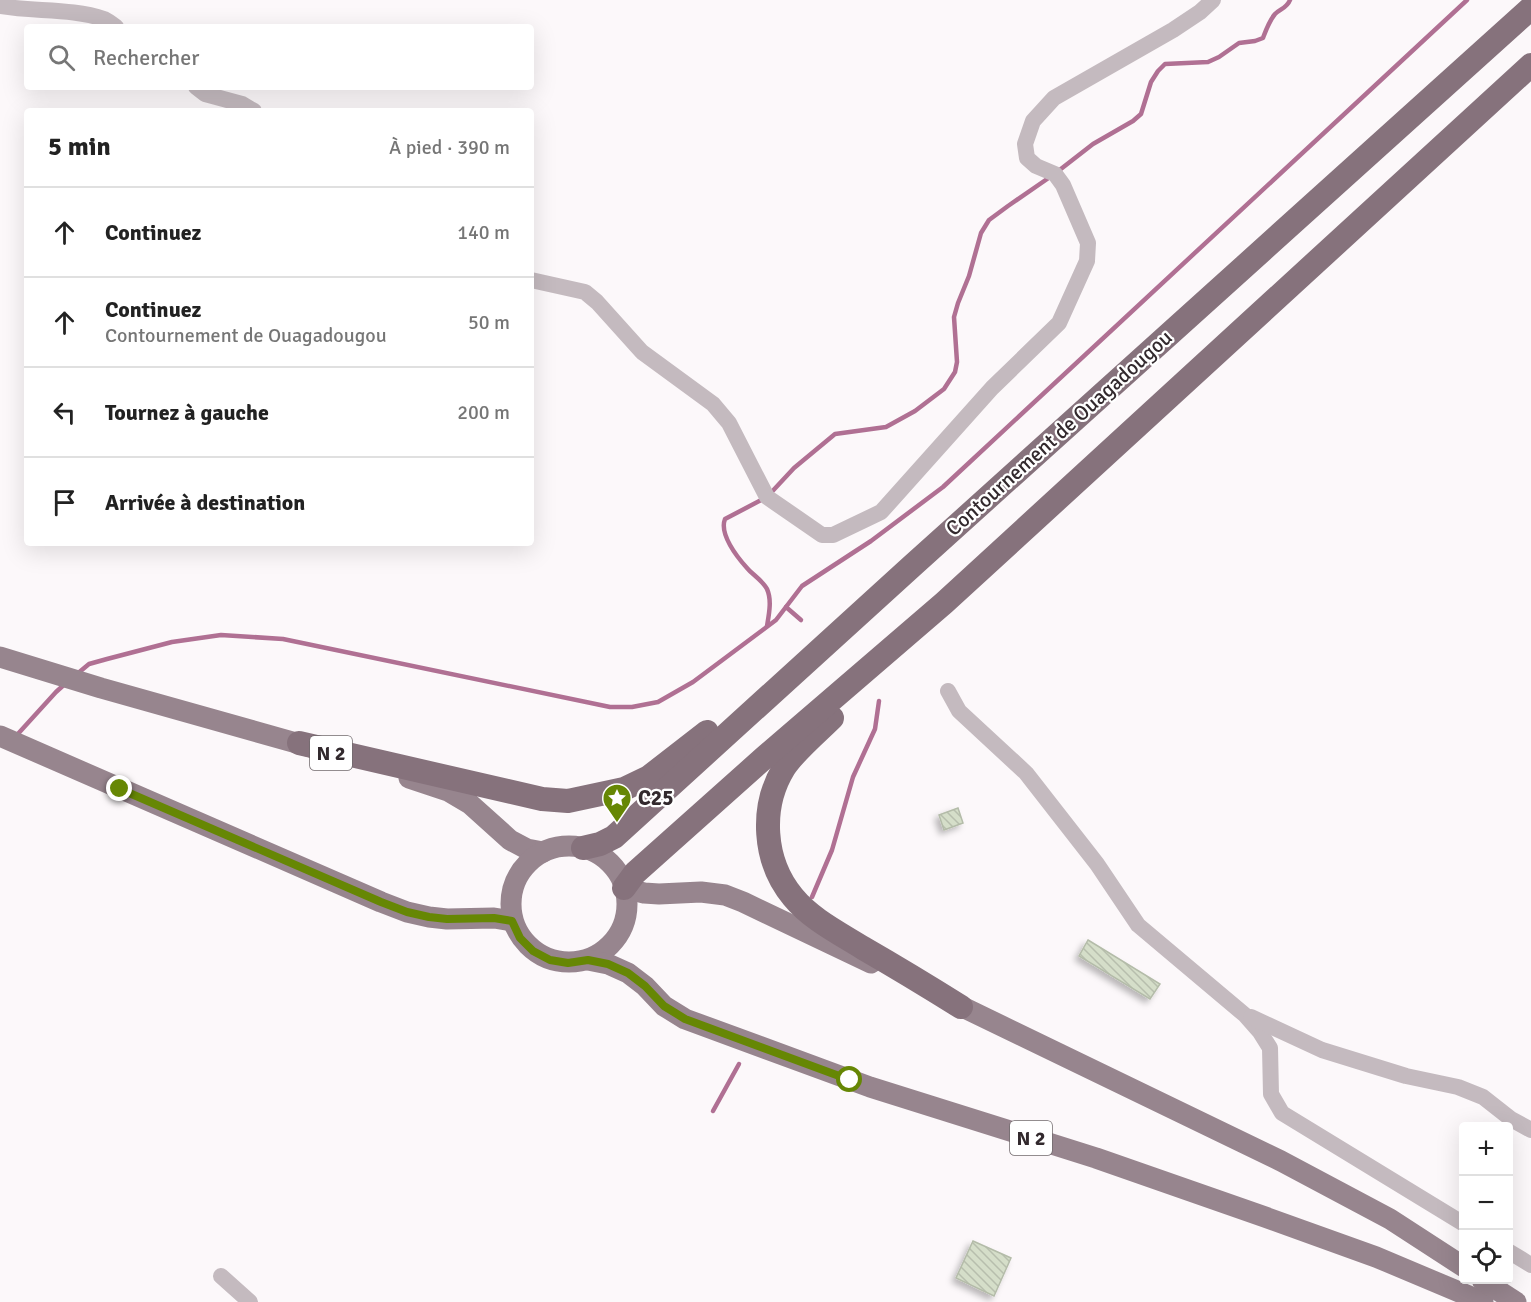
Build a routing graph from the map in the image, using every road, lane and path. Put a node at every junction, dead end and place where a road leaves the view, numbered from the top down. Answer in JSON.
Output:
{"nodes":[{"id":1,"x":1213,"y":0,"type":"edge"},
{"id":2,"x":0,"y":6,"type":"edge"},
{"id":3,"x":1531,"y":8,"type":"edge"},
{"id":4,"x":112,"y":24,"type":"edge"},
{"id":5,"x":1531,"y":65,"type":"edge"},
{"id":6,"x":200,"y":90,"type":"edge"},
{"id":7,"x":249,"y":108,"type":"edge"},
{"id":8,"x":534,"y":281,"type":"edge"},
{"id":9,"x":912,"y":566,"type":"junction"},
{"id":10,"x":944,"y":603,"type":"junction"},
{"id":11,"x":0,"y":657,"type":"edge"},
{"id":12,"x":948,"y":691,"type":"dead end"},
{"id":13,"x":0,"y":736,"type":"edge"},
{"id":14,"x":299,"y":743,"type":"junction"},
{"id":15,"x":583,"y":848,"type":"junction"},
{"id":16,"x":543,"y":852,"type":"junction"},
{"id":17,"x":624,"y":888,"type":"junction"},
{"id":18,"x":512,"y":921,"type":"junction"},
{"id":19,"x":588,"y":960,"type":"junction"},
{"id":20,"x":961,"y":1007,"type":"junction"},
{"id":21,"x":1245,"y":1015,"type":"junction"},
{"id":22,"x":1531,"y":1130,"type":"edge"},
{"id":23,"x":1459,"y":1221,"type":"edge"},
{"id":24,"x":1513,"y":1254,"type":"edge"},
{"id":25,"x":1459,"y":1264,"type":"edge"},
{"id":26,"x":1531,"y":1265,"type":"edge"},
{"id":27,"x":220,"y":1276,"type":"dead end"},
{"id":28,"x":1488,"y":1284,"type":"edge"},
{"id":29,"x":250,"y":1302,"type":"edge"},
{"id":30,"x":1483,"y":1302,"type":"edge"},
{"id":31,"x":1516,"y":1302,"type":"edge"}],
"edges":[{"from":1,"to":8,"type":"street"},
{"from":2,"to":4,"type":"street"},
{"from":3,"to":9,"type":"highway","name":"Contournement de Ouagadougou"},
{"from":5,"to":10,"type":"highway"},
{"from":6,"to":7,"type":"street"},
{"from":9,"to":14,"type":"highway"},
{"from":9,"to":15,"type":"highway","name":"Contournement de Ouagadougou"},
{"from":10,"to":17,"type":"highway"},
{"from":10,"to":20,"type":"highway"},
{"from":11,"to":14,"type":"main road","number":"N 2"},
{"from":12,"to":21,"type":"street"},
{"from":13,"to":18,"type":"main road"},
{"from":14,"to":16,"type":"main road","number":"N 2"},
{"from":15,"to":16,"type":"main road","name":"Contournement de Ouagadougou"},
{"from":15,"to":17,"type":"main road","name":"Contournement de Ouagadougou"},
{"from":16,"to":18,"type":"main road","name":"Contournement de Ouagadougou"},
{"from":17,"to":19,"type":"main road","name":"Contournement de Ouagadougou"},
{"from":17,"to":20,"type":"main road"},
{"from":18,"to":19,"type":"main road"},
{"from":19,"to":30,"type":"main road","number":"N 2"},
{"from":20,"to":25,"type":"main road"},
{"from":21,"to":22,"type":"street"},
{"from":21,"to":23,"type":"street"},
{"from":24,"to":26,"type":"street"},
{"from":27,"to":29,"type":"street"},
{"from":28,"to":31,"type":"main road"}]}
